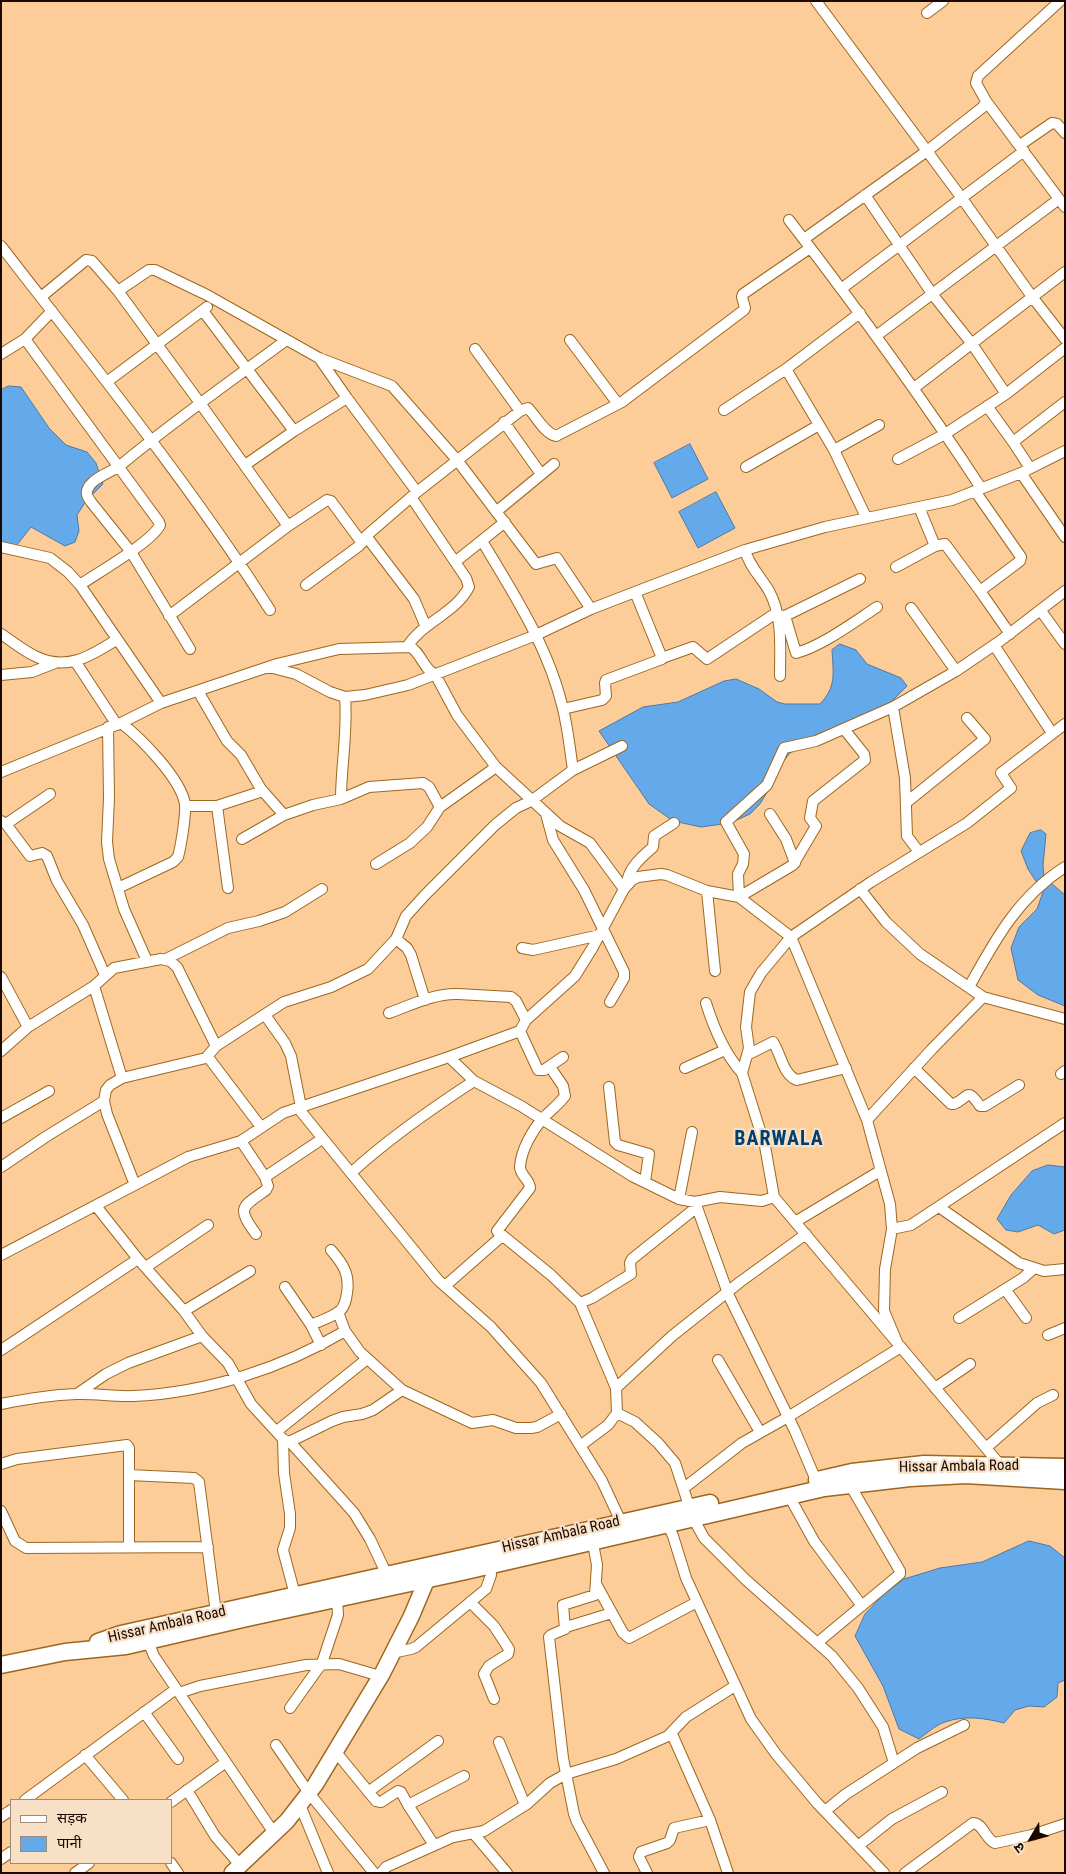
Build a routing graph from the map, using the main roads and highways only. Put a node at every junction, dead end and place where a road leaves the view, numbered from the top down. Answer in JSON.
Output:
{"nodes":[{"id":1,"x":1065,"y":1467,"type":"edge"},
{"id":2,"x":1004,"y":1471,"type":"junction"},
{"id":3,"x":1065,"y":1481,"type":"edge"},
{"id":4,"x":818,"y":1484,"type":"junction"},
{"id":5,"x":692,"y":1513,"type":"junction"},
{"id":6,"x":592,"y":1535,"type":"junction"},
{"id":7,"x":65,"y":1652,"type":"junction"},
{"id":8,"x":1,"y":1665,"type":"edge"}],
"edges":[{"from":1,"to":2,"type":"main road","name":"Hissar Ambala Road"},
{"from":2,"to":3,"type":"main road","name":"Hissar Ambala Road"},
{"from":2,"to":4,"type":"main road","name":"Hissar Ambala Road"},
{"from":2,"to":4,"type":"main road","name":"Hissar Ambala Road"},
{"from":4,"to":5,"type":"main road","name":"Hissar Ambala Road"},
{"from":4,"to":5,"type":"main road","name":"Hissar Ambala Road"},
{"from":5,"to":6,"type":"main road","name":"Hissar Ambala Road"},
{"from":6,"to":7,"type":"main road","name":"Hissar Ambala Road"},
{"from":6,"to":7,"type":"main road","name":"Hissar Ambala Road"},
{"from":7,"to":8,"type":"main road","name":"Hissar Ambala Road"}]}
